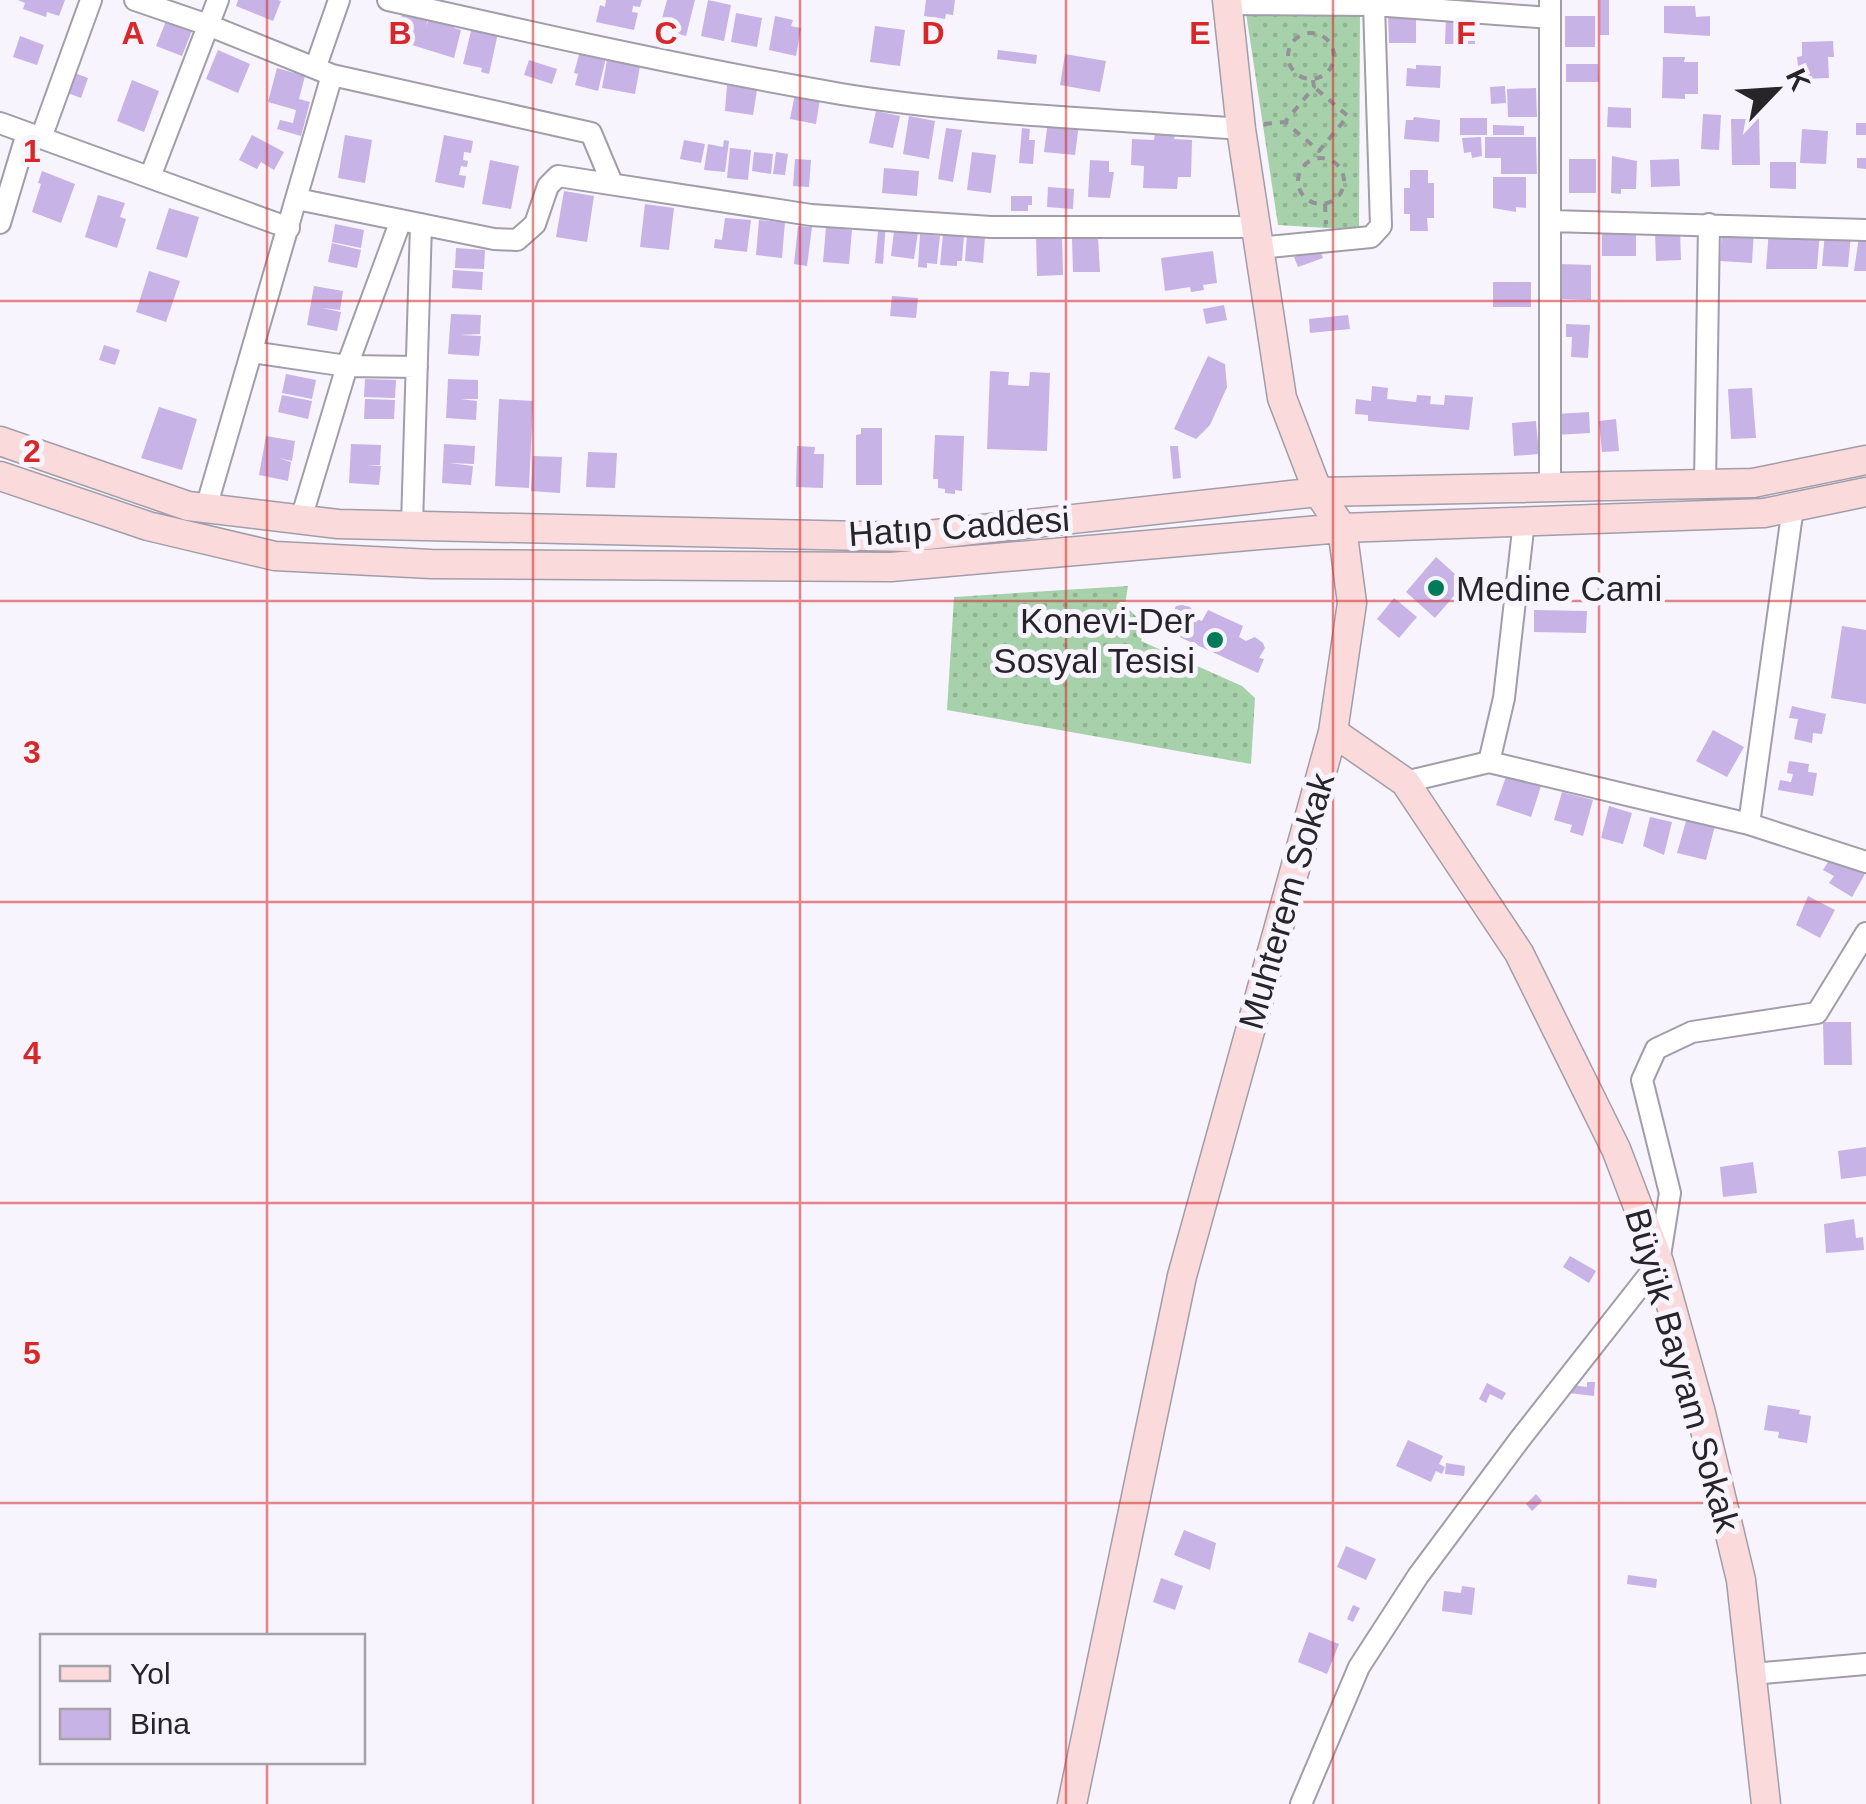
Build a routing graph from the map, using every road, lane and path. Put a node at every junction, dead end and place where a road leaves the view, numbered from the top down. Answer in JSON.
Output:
{"nodes":[{"id":1,"x":92,"y":0,"type":"edge"},
{"id":2,"x":134,"y":0,"type":"edge"},
{"id":3,"x":218,"y":0,"type":"edge"},
{"id":4,"x":339,"y":0,"type":"edge"},
{"id":5,"x":388,"y":0,"type":"edge"},
{"id":6,"x":1227,"y":2,"type":"edge"},
{"id":7,"x":1374,"y":5,"type":"junction"},
{"id":8,"x":1550,"y":9,"type":"edge"},
{"id":9,"x":208,"y":25,"type":"junction"},
{"id":10,"x":324,"y":70,"type":"junction"},
{"id":11,"x":1313,"y":80,"type":"junction"},
{"id":12,"x":1314,"y":87,"type":"junction"},
{"id":13,"x":0,"y":123,"type":"edge"},
{"id":14,"x":1240,"y":129,"type":"junction"},
{"id":15,"x":34,"y":135,"type":"junction"},
{"id":16,"x":1319,"y":151,"type":"junction"},
{"id":17,"x":1320,"y":158,"type":"junction"},
{"id":18,"x":150,"y":177,"type":"junction"},
{"id":19,"x":612,"y":183,"type":"junction"},
{"id":20,"x":297,"y":199,"type":"junction"},
{"id":21,"x":1551,"y":221,"type":"junction"},
{"id":22,"x":411,"y":222,"type":"junction"},
{"id":23,"x":0,"y":223,"type":"edge"},
{"id":24,"x":1708,"y":224,"type":"junction"},
{"id":25,"x":289,"y":228,"type":"junction"},
{"id":26,"x":1866,"y":230,"type":"edge"},
{"id":27,"x":1258,"y":238,"type":"junction"},
{"id":28,"x":252,"y":352,"type":"junction"},
{"id":29,"x":347,"y":366,"type":"junction"},
{"id":30,"x":417,"y":367,"type":"junction"},
{"id":31,"x":0,"y":441,"type":"edge"},
{"id":32,"x":1866,"y":460,"type":"edge"},
{"id":33,"x":0,"y":476,"type":"edge"},
{"id":34,"x":1704,"y":484,"type":"junction"},
{"id":35,"x":1550,"y":487,"type":"junction"},
{"id":36,"x":1318,"y":492,"type":"junction"},
{"id":37,"x":1866,"y":492,"type":"edge"},
{"id":38,"x":1792,"y":507,"type":"junction"},
{"id":39,"x":206,"y":508,"type":"junction"},
{"id":40,"x":301,"y":519,"type":"junction"},
{"id":41,"x":1524,"y":521,"type":"junction"},
{"id":42,"x":412,"y":525,"type":"junction"},
{"id":43,"x":1342,"y":528,"type":"junction"},
{"id":44,"x":1333,"y":732,"type":"junction"},
{"id":45,"x":1490,"y":762,"type":"junction"},
{"id":46,"x":1405,"y":782,"type":"junction"},
{"id":47,"x":1749,"y":824,"type":"junction"},
{"id":48,"x":1866,"y":862,"type":"edge"},
{"id":49,"x":1866,"y":933,"type":"edge"},
{"id":50,"x":1659,"y":1262,"type":"junction"},
{"id":51,"x":1866,"y":1664,"type":"edge"},
{"id":52,"x":1752,"y":1674,"type":"junction"},
{"id":53,"x":1072,"y":1804,"type":"edge"},
{"id":54,"x":1301,"y":1804,"type":"edge"},
{"id":55,"x":1766,"y":1804,"type":"edge"}],
"edges":[{"from":1,"to":15,"type":"street"},
{"from":2,"to":9,"type":"street"},
{"from":3,"to":9,"type":"street"},
{"from":4,"to":10,"type":"street"},
{"from":5,"to":14,"type":"street"},
{"from":6,"to":7,"type":"street"},
{"from":6,"to":14,"type":"main road","name":"Muhterem Sokak"},
{"from":7,"to":8,"type":"street"},
{"from":7,"to":27,"type":"street"},
{"from":8,"to":21,"type":"street"},
{"from":9,"to":10,"type":"street"},
{"from":9,"to":18,"type":"street"},
{"from":10,"to":19,"type":"street"},
{"from":10,"to":20,"type":"street"},
{"from":11,"to":11,"type":"path"},
{"from":11,"to":12,"type":"path"},
{"from":12,"to":16,"type":"path"},
{"from":12,"to":16,"type":"path"},
{"from":13,"to":15,"type":"street"},
{"from":14,"to":27,"type":"main road","name":"Muhterem Sokak"},
{"from":15,"to":18,"type":"street"},
{"from":15,"to":23,"type":"street"},
{"from":16,"to":17,"type":"path"},
{"from":17,"to":17,"type":"path"},
{"from":18,"to":25,"type":"street"},
{"from":19,"to":22,"type":"street"},
{"from":19,"to":27,"type":"street"},
{"from":20,"to":22,"type":"street"},
{"from":20,"to":25,"type":"street"},
{"from":21,"to":24,"type":"street"},
{"from":21,"to":35,"type":"street"},
{"from":22,"to":29,"type":"street"},
{"from":22,"to":30,"type":"street"},
{"from":24,"to":26,"type":"street"},
{"from":24,"to":34,"type":"street"},
{"from":25,"to":28,"type":"street"},
{"from":27,"to":36,"type":"main road","name":"Muhterem Sokak"},
{"from":28,"to":29,"type":"street"},
{"from":28,"to":39,"type":"street"},
{"from":29,"to":30,"type":"street"},
{"from":29,"to":40,"type":"street"},
{"from":30,"to":42,"type":"street"},
{"from":31,"to":39,"type":"main road","name":"Hatıp Caddesi"},
{"from":32,"to":34,"type":"main road","name":"Hatıp Caddesi"},
{"from":33,"to":43,"type":"main road","name":"Hatıp Caddesi"},
{"from":34,"to":35,"type":"main road","name":"Hatıp Caddesi"},
{"from":35,"to":36,"type":"main road","name":"Hatıp Caddesi"},
{"from":36,"to":42,"type":"main road","name":"Hatıp Caddesi"},
{"from":36,"to":43,"type":"main road","name":"Muhterem Sokak"},
{"from":37,"to":38,"type":"main road","name":"Hatıp Caddesi"},
{"from":38,"to":41,"type":"main road","name":"Hatıp Caddesi"},
{"from":38,"to":47,"type":"street"},
{"from":39,"to":40,"type":"main road","name":"Hatıp Caddesi"},
{"from":40,"to":42,"type":"main road","name":"Hatıp Caddesi"},
{"from":41,"to":43,"type":"main road","name":"Hatıp Caddesi"},
{"from":41,"to":45,"type":"street"},
{"from":43,"to":44,"type":"main road","name":"Muhterem Sokak"},
{"from":44,"to":46,"type":"main road","name":"Büyük Bayram Sokak"},
{"from":44,"to":53,"type":"main road","name":"Muhterem Sokak"},
{"from":45,"to":46,"type":"street"},
{"from":45,"to":47,"type":"street"},
{"from":46,"to":50,"type":"main road","name":"Büyük Bayram Sokak"},
{"from":47,"to":48,"type":"street"},
{"from":49,"to":50,"type":"street"},
{"from":50,"to":52,"type":"main road","name":"Büyük Bayram Sokak"},
{"from":50,"to":54,"type":"street"},
{"from":51,"to":52,"type":"street"},
{"from":52,"to":55,"type":"main road","name":"Büyük Bayram Sokak"}]}
